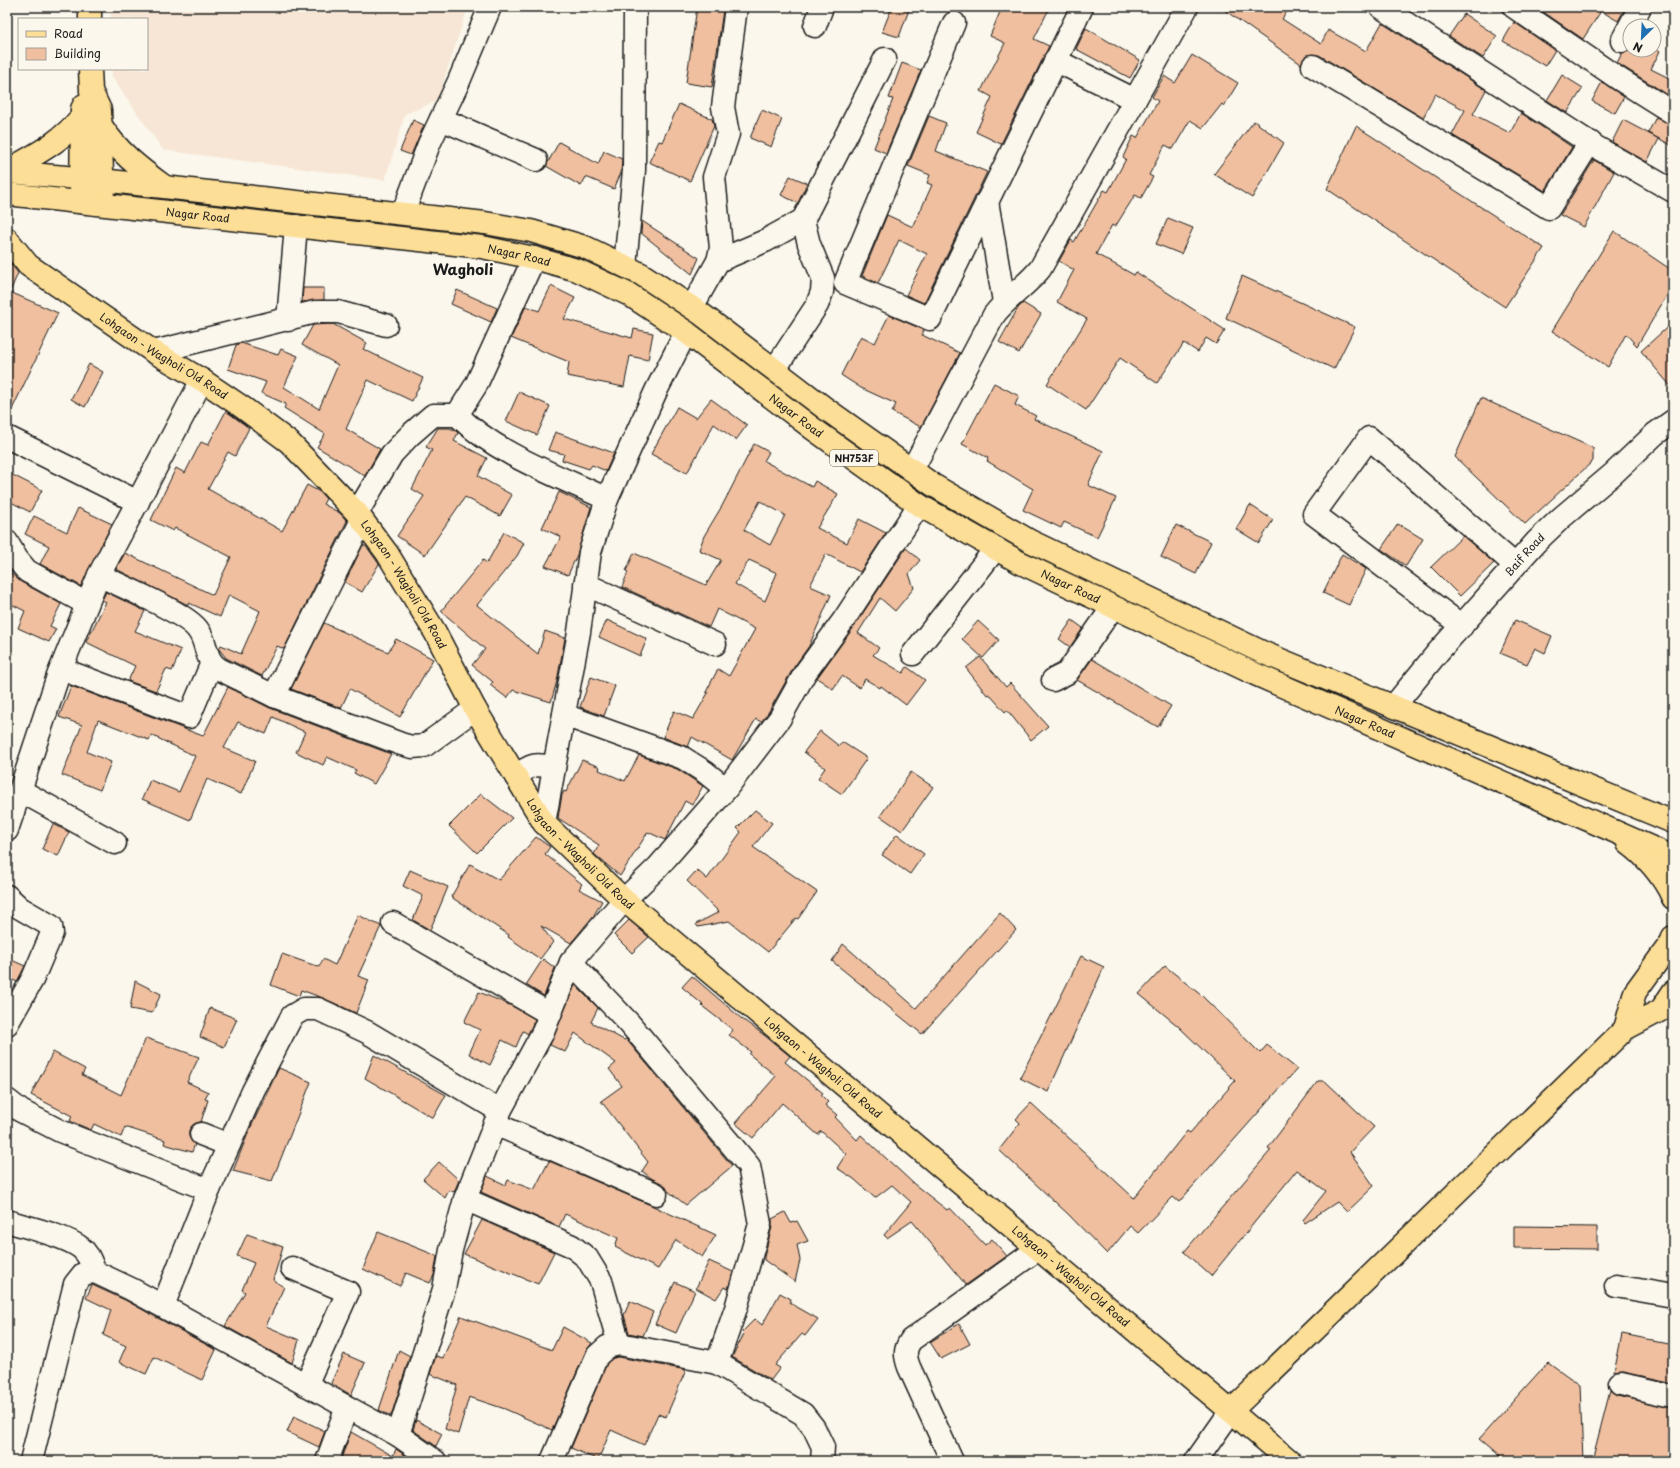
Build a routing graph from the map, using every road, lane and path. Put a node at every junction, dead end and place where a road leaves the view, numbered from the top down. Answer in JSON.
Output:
{"nodes":[{"id":1,"x":90,"y":7,"type":"edge"},
{"id":2,"x":490,"y":7,"type":"edge"},
{"id":3,"x":635,"y":7,"type":"edge"},
{"id":4,"x":736,"y":7,"type":"edge"},
{"id":5,"x":1082,"y":7,"type":"edge"},
{"id":6,"x":1187,"y":7,"type":"edge"},
{"id":7,"x":1381,"y":7,"type":"edge"},
{"id":8,"x":1514,"y":7,"type":"edge"},
{"id":9,"x":1640,"y":7,"type":"edge"},
{"id":10,"x":90,"y":18,"type":"edge"},
{"id":11,"x":1634,"y":18,"type":"edge"},
{"id":12,"x":954,"y":23,"type":"dead end"},
{"id":13,"x":885,"y":59,"type":"dead end"},
{"id":14,"x":1055,"y":60,"type":"junction"},
{"id":15,"x":1313,"y":66,"type":"dead end"},
{"id":16,"x":90,"y":70,"type":"edge"},
{"id":17,"x":1135,"y":100,"type":"junction"},
{"id":18,"x":1673,"y":113,"type":"edge"},
{"id":19,"x":441,"y":119,"type":"junction"},
{"id":20,"x":91,"y":120,"type":"junction"},
{"id":21,"x":1590,"y":142,"type":"junction"},
{"id":22,"x":536,"y":160,"type":"dead end"},
{"id":23,"x":7,"y":172,"type":"edge"},
{"id":24,"x":91,"y":179,"type":"junction"},
{"id":25,"x":166,"y":188,"type":"junction"},
{"id":26,"x":1673,"y":191,"type":"edge"},
{"id":27,"x":7,"y":194,"type":"edge"},
{"id":28,"x":987,"y":201,"type":"junction"},
{"id":29,"x":80,"y":202,"type":"junction"},
{"id":30,"x":103,"y":204,"type":"junction"},
{"id":31,"x":402,"y":213,"type":"junction"},
{"id":32,"x":803,"y":220,"type":"junction"},
{"id":33,"x":296,"y":226,"type":"junction"},
{"id":34,"x":7,"y":238,"type":"edge"},
{"id":35,"x":534,"y":258,"type":"junction"},
{"id":36,"x":718,"y":261,"type":"junction"},
{"id":37,"x":625,"y":266,"type":"junction"},
{"id":38,"x":1004,"y":302,"type":"junction"},
{"id":39,"x":692,"y":307,"type":"junction"},
{"id":40,"x":288,"y":320,"type":"junction"},
{"id":41,"x":386,"y":325,"type":"dead end"},
{"id":42,"x":686,"y":332,"type":"junction"},
{"id":43,"x":154,"y":352,"type":"junction"},
{"id":44,"x":775,"y":369,"type":"junction"},
{"id":45,"x":202,"y":380,"type":"junction"},
{"id":46,"x":457,"y":415,"type":"junction"},
{"id":47,"x":1673,"y":421,"type":"edge"},
{"id":48,"x":7,"y":437,"type":"edge"},
{"id":49,"x":912,"y":470,"type":"junction"},
{"id":50,"x":607,"y":499,"type":"junction"},
{"id":51,"x":138,"y":502,"type":"junction"},
{"id":52,"x":919,"y":505,"type":"junction"},
{"id":53,"x":360,"y":516,"type":"junction"},
{"id":54,"x":996,"y":548,"type":"junction"},
{"id":55,"x":10,"y":556,"type":"edge"},
{"id":56,"x":1515,"y":565,"type":"junction"},
{"id":57,"x":99,"y":575,"type":"junction"},
{"id":58,"x":586,"y":584,"type":"junction"},
{"id":59,"x":88,"y":604,"type":"junction"},
{"id":60,"x":1113,"y":606,"type":"junction"},
{"id":61,"x":1462,"y":626,"type":"junction"},
{"id":62,"x":715,"y":644,"type":"dead end"},
{"id":63,"x":913,"y":654,"type":"dead end"},
{"id":64,"x":211,"y":665,"type":"junction"},
{"id":65,"x":61,"y":669,"type":"junction"},
{"id":66,"x":1053,"y":680,"type":"dead end"},
{"id":67,"x":274,"y":696,"type":"junction"},
{"id":68,"x":1394,"y":706,"type":"junction"},
{"id":69,"x":475,"y":709,"type":"junction"},
{"id":70,"x":564,"y":715,"type":"junction"},
{"id":71,"x":554,"y":767,"type":"junction"},
{"id":72,"x":516,"y":776,"type":"junction"},
{"id":73,"x":726,"y":789,"type":"junction"},
{"id":74,"x":21,"y":791,"type":"junction"},
{"id":75,"x":1673,"y":822,"type":"edge"},
{"id":76,"x":544,"y":823,"type":"junction"},
{"id":77,"x":1600,"y":824,"type":"junction"},
{"id":78,"x":7,"y":830,"type":"edge"},
{"id":79,"x":115,"y":843,"type":"dead end"},
{"id":80,"x":1673,"y":857,"type":"edge"},
{"id":81,"x":7,"y":896,"type":"edge"},
{"id":82,"x":1673,"y":898,"type":"edge"},
{"id":83,"x":624,"y":900,"type":"junction"},
{"id":84,"x":393,"y":923,"type":"dead end"},
{"id":85,"x":1673,"y":939,"type":"edge"},
{"id":86,"x":571,"y":962,"type":"junction"},
{"id":87,"x":1673,"y":992,"type":"edge"},
{"id":88,"x":550,"y":1014,"type":"junction"},
{"id":89,"x":7,"y":1024,"type":"edge"},
{"id":90,"x":1626,"y":1029,"type":"junction"},
{"id":91,"x":7,"y":1100,"type":"edge"},
{"id":92,"x":498,"y":1118,"type":"junction"},
{"id":93,"x":201,"y":1134,"type":"dead end"},
{"id":94,"x":229,"y":1145,"type":"junction"},
{"id":95,"x":209,"y":1190,"type":"junction"},
{"id":96,"x":656,"y":1194,"type":"dead end"},
{"id":97,"x":465,"y":1199,"type":"junction"},
{"id":98,"x":7,"y":1221,"type":"edge"},
{"id":99,"x":1038,"y":1249,"type":"junction"},
{"id":100,"x":292,"y":1268,"type":"dead end"},
{"id":101,"x":94,"y":1272,"type":"junction"},
{"id":102,"x":1616,"y":1286,"type":"dead end"},
{"id":103,"x":1673,"y":1296,"type":"edge"},
{"id":104,"x":162,"y":1306,"type":"junction"},
{"id":105,"x":619,"y":1344,"type":"junction"},
{"id":106,"x":717,"y":1363,"type":"junction"},
{"id":107,"x":1620,"y":1384,"type":"dead end"},
{"id":108,"x":306,"y":1385,"type":"junction"},
{"id":109,"x":1673,"y":1396,"type":"edge"},
{"id":110,"x":347,"y":1407,"type":"junction"},
{"id":111,"x":1231,"y":1411,"type":"junction"},
{"id":112,"x":398,"y":1435,"type":"junction"},
{"id":113,"x":31,"y":1461,"type":"edge"},
{"id":114,"x":327,"y":1461,"type":"edge"},
{"id":115,"x":436,"y":1461,"type":"edge"},
{"id":116,"x":552,"y":1461,"type":"edge"},
{"id":117,"x":822,"y":1461,"type":"edge"},
{"id":118,"x":952,"y":1461,"type":"edge"},
{"id":119,"x":1196,"y":1461,"type":"edge"},
{"id":120,"x":1290,"y":1461,"type":"edge"}],
"edges":[{"from":1,"to":10,"type":"main road"},
{"from":2,"to":19,"type":"street"},
{"from":3,"to":37,"type":"street"},
{"from":4,"to":36,"type":"street"},
{"from":5,"to":14,"type":"street"},
{"from":6,"to":17,"type":"street"},
{"from":7,"to":21,"type":"street"},
{"from":8,"to":18,"type":"street"},
{"from":9,"to":11,"type":"street"},
{"from":12,"to":28,"type":"street"},
{"from":13,"to":32,"type":"street"},
{"from":14,"to":17,"type":"street"},
{"from":14,"to":28,"type":"street"},
{"from":15,"to":21,"type":"street"},
{"from":16,"to":20,"type":"main road"},
{"from":17,"to":38,"type":"street"},
{"from":19,"to":22,"type":"street"},
{"from":19,"to":31,"type":"street"},
{"from":20,"to":23,"type":"main road"},
{"from":20,"to":24,"type":"main road"},
{"from":20,"to":25,"type":"main road"},
{"from":21,"to":26,"type":"street"},
{"from":23,"to":24,"type":"main road","name":"Nagar Road","number":"NH753F"},
{"from":24,"to":25,"type":"main road","name":"Nagar Road","number":"NH753F"},
{"from":24,"to":29,"type":"main road"},
{"from":24,"to":30,"type":"main road"},
{"from":25,"to":31,"type":"main road","name":"Nagar Road","number":"NH753F"},
{"from":27,"to":29,"type":"main road","name":"Nagar Road","number":"NH753F"},
{"from":28,"to":38,"type":"street"},
{"from":29,"to":30,"type":"main road","name":"Nagar Road","number":"NH753F"},
{"from":30,"to":33,"type":"main road","name":"Nagar Road","number":"NH753F"},
{"from":31,"to":37,"type":"main road","name":"Nagar Road","number":"NH753F"},
{"from":32,"to":36,"type":"street"},
{"from":32,"to":44,"type":"street"},
{"from":33,"to":35,"type":"main road","name":"Nagar Road","number":"NH753F"},
{"from":33,"to":40,"type":"street"},
{"from":34,"to":43,"type":"main road","name":"Lohgaon - Wagholi Old Road"},
{"from":35,"to":42,"type":"main road","name":"Nagar Road","number":"NH753F"},
{"from":35,"to":46,"type":"street"},
{"from":36,"to":39,"type":"street"},
{"from":37,"to":39,"type":"main road","name":"Nagar Road","number":"NH753F"},
{"from":38,"to":49,"type":"street"},
{"from":39,"to":44,"type":"main road","name":"Nagar Road","number":"NH753F"},
{"from":40,"to":41,"type":"street"},
{"from":40,"to":43,"type":"street"},
{"from":42,"to":50,"type":"street"},
{"from":42,"to":52,"type":"main road","name":"Nagar Road","number":"NH753F"},
{"from":43,"to":45,"type":"main road","name":"Lohgaon - Wagholi Old Road"},
{"from":44,"to":49,"type":"main road","name":"Nagar Road","number":"NH753F"},
{"from":45,"to":51,"type":"street"},
{"from":45,"to":53,"type":"main road","name":"Lohgaon - Wagholi Old Road"},
{"from":46,"to":50,"type":"street"},
{"from":46,"to":53,"type":"street"},
{"from":47,"to":56,"type":"street","name":"Baif Road"},
{"from":48,"to":51,"type":"street"},
{"from":49,"to":68,"type":"main road","name":"Nagar Road","number":"NH753F"},
{"from":50,"to":58,"type":"street"},
{"from":51,"to":57,"type":"street"},
{"from":52,"to":54,"type":"main road","name":"Nagar Road","number":"NH753F"},
{"from":52,"to":73,"type":"street"},
{"from":53,"to":67,"type":"street"},
{"from":53,"to":69,"type":"main road","name":"Lohgaon - Wagholi Old Road"},
{"from":54,"to":60,"type":"main road","name":"Nagar Road","number":"NH753F"},
{"from":54,"to":63,"type":"street"},
{"from":55,"to":59,"type":"street"},
{"from":56,"to":61,"type":"street","name":"Baif Road"},
{"from":56,"to":61,"type":"street"},
{"from":57,"to":59,"type":"street"},
{"from":57,"to":64,"type":"street"},
{"from":58,"to":62,"type":"street"},
{"from":58,"to":70,"type":"street"},
{"from":59,"to":65,"type":"street"},
{"from":60,"to":66,"type":"street"},
{"from":60,"to":77,"type":"main road","name":"Nagar Road","number":"NH753F"},
{"from":61,"to":68,"type":"street","name":"Baif Road"},
{"from":64,"to":65,"type":"street"},
{"from":64,"to":67,"type":"street"},
{"from":65,"to":74,"type":"street"},
{"from":67,"to":69,"type":"street"},
{"from":68,"to":75,"type":"main road","name":"Nagar Road","number":"NH753F"},
{"from":69,"to":72,"type":"main road","name":"Lohgaon - Wagholi Old Road"},
{"from":70,"to":71,"type":"street"},
{"from":70,"to":73,"type":"street"},
{"from":71,"to":72,"type":"street"},
{"from":71,"to":76,"type":"street"},
{"from":72,"to":76,"type":"main road","name":"Lohgaon - Wagholi Old Road"},
{"from":73,"to":83,"type":"street"},
{"from":74,"to":78,"type":"street"},
{"from":74,"to":79,"type":"street"},
{"from":76,"to":83,"type":"main road","name":"Lohgaon - Wagholi Old Road"},
{"from":77,"to":80,"type":"main road","name":"Nagar Road","number":"NH753F"},
{"from":77,"to":82,"type":"main road"},
{"from":81,"to":89,"type":"street"},
{"from":83,"to":86,"type":"street"},
{"from":83,"to":99,"type":"main road","name":"Lohgaon - Wagholi Old Road"},
{"from":84,"to":88,"type":"street"},
{"from":85,"to":90,"type":"main road"},
{"from":86,"to":88,"type":"street"},
{"from":86,"to":106,"type":"street"},
{"from":87,"to":90,"type":"main road"},
{"from":88,"to":92,"type":"street"},
{"from":90,"to":111,"type":"main road"},
{"from":91,"to":95,"type":"street"},
{"from":92,"to":94,"type":"street"},
{"from":92,"to":96,"type":"street"},
{"from":92,"to":97,"type":"street"},
{"from":93,"to":94,"type":"street"},
{"from":94,"to":95,"type":"street"},
{"from":95,"to":104,"type":"street"},
{"from":97,"to":105,"type":"street"},
{"from":97,"to":112,"type":"street"},
{"from":98,"to":101,"type":"street"},
{"from":99,"to":111,"type":"main road","name":"Lohgaon - Wagholi Old Road"},
{"from":99,"to":118,"type":"street"},
{"from":100,"to":108,"type":"street"},
{"from":101,"to":104,"type":"street"},
{"from":101,"to":113,"type":"street"},
{"from":102,"to":103,"type":"street"},
{"from":104,"to":108,"type":"street"},
{"from":105,"to":106,"type":"street"},
{"from":105,"to":116,"type":"street"},
{"from":106,"to":117,"type":"street"},
{"from":107,"to":109,"type":"street"},
{"from":108,"to":110,"type":"street"},
{"from":110,"to":112,"type":"street"},
{"from":110,"to":114,"type":"street"},
{"from":111,"to":119,"type":"street"},
{"from":111,"to":120,"type":"main road","name":"Lohgaon - Wagholi Old Road"},
{"from":112,"to":115,"type":"street"}]}
